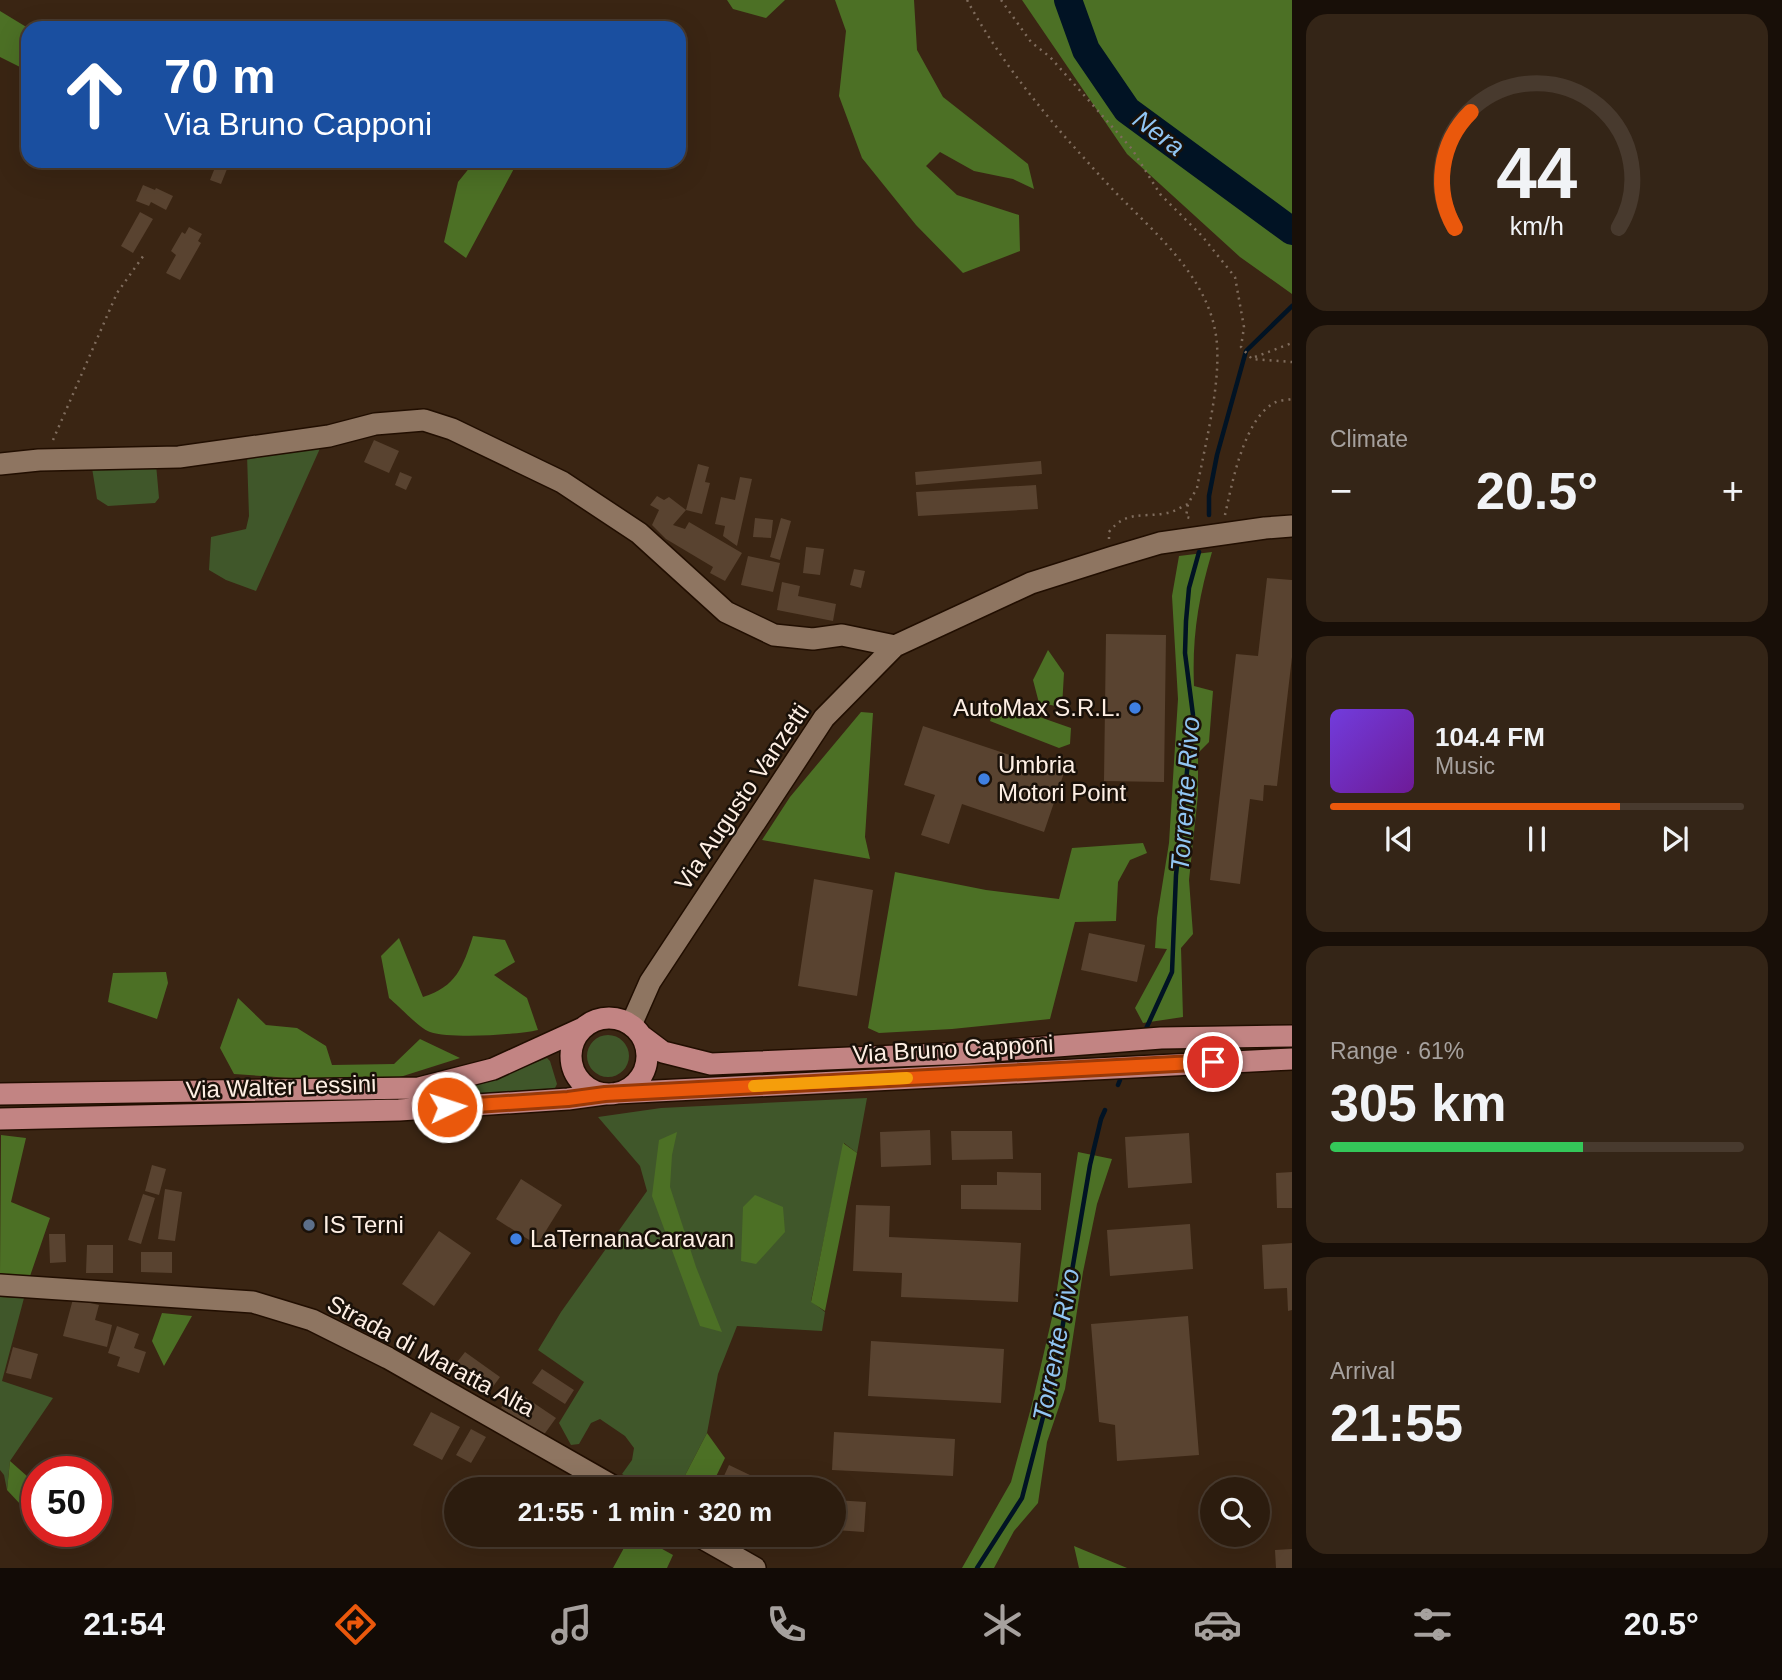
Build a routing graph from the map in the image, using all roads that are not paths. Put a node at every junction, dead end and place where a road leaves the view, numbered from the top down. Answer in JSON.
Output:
{"nodes":[{"id":1,"x":0,"y":464,"type":"edge"},
{"id":2,"x":1292,"y":526,"type":"edge"},
{"id":3,"x":895,"y":646,"type":"junction"},
{"id":4,"x":583,"y":1028,"type":"junction"},
{"id":5,"x":637,"y":1031,"type":"junction"},
{"id":6,"x":1292,"y":1036,"type":"edge"},
{"id":7,"x":1292,"y":1059,"type":"edge"},
{"id":8,"x":0,"y":1094,"type":"edge"},
{"id":9,"x":611,"y":1094,"type":"junction"},
{"id":10,"x":0,"y":1119,"type":"edge"},
{"id":11,"x":0,"y":1285,"type":"edge"},
{"id":12,"x":597,"y":1477,"type":"edge"},
{"id":13,"x":718,"y":1547,"type":"edge"},
{"id":14,"x":755,"y":1568,"type":"edge"}],
"edges":[{"from":1,"to":3,"type":"street"},
{"from":2,"to":3,"type":"street","name":"Via Augusto Vanzetti"},
{"from":3,"to":5,"type":"street","name":"Via Augusto Vanzetti"},
{"from":4,"to":5,"type":"main road"},
{"from":4,"to":8,"type":"main road","name":"Via Walter Lessini"},
{"from":4,"to":9,"type":"main road"},
{"from":5,"to":6,"type":"main road","name":"Via Bruno Capponi"},
{"from":5,"to":9,"type":"main road"},
{"from":7,"to":9,"type":"main road","name":"Via Bruno Capponi"},
{"from":9,"to":10,"type":"main road","name":"Via Walter Lessini"},
{"from":11,"to":12,"type":"street","name":"Strada di Maratta Alta"},
{"from":13,"to":14,"type":"street"}]}
